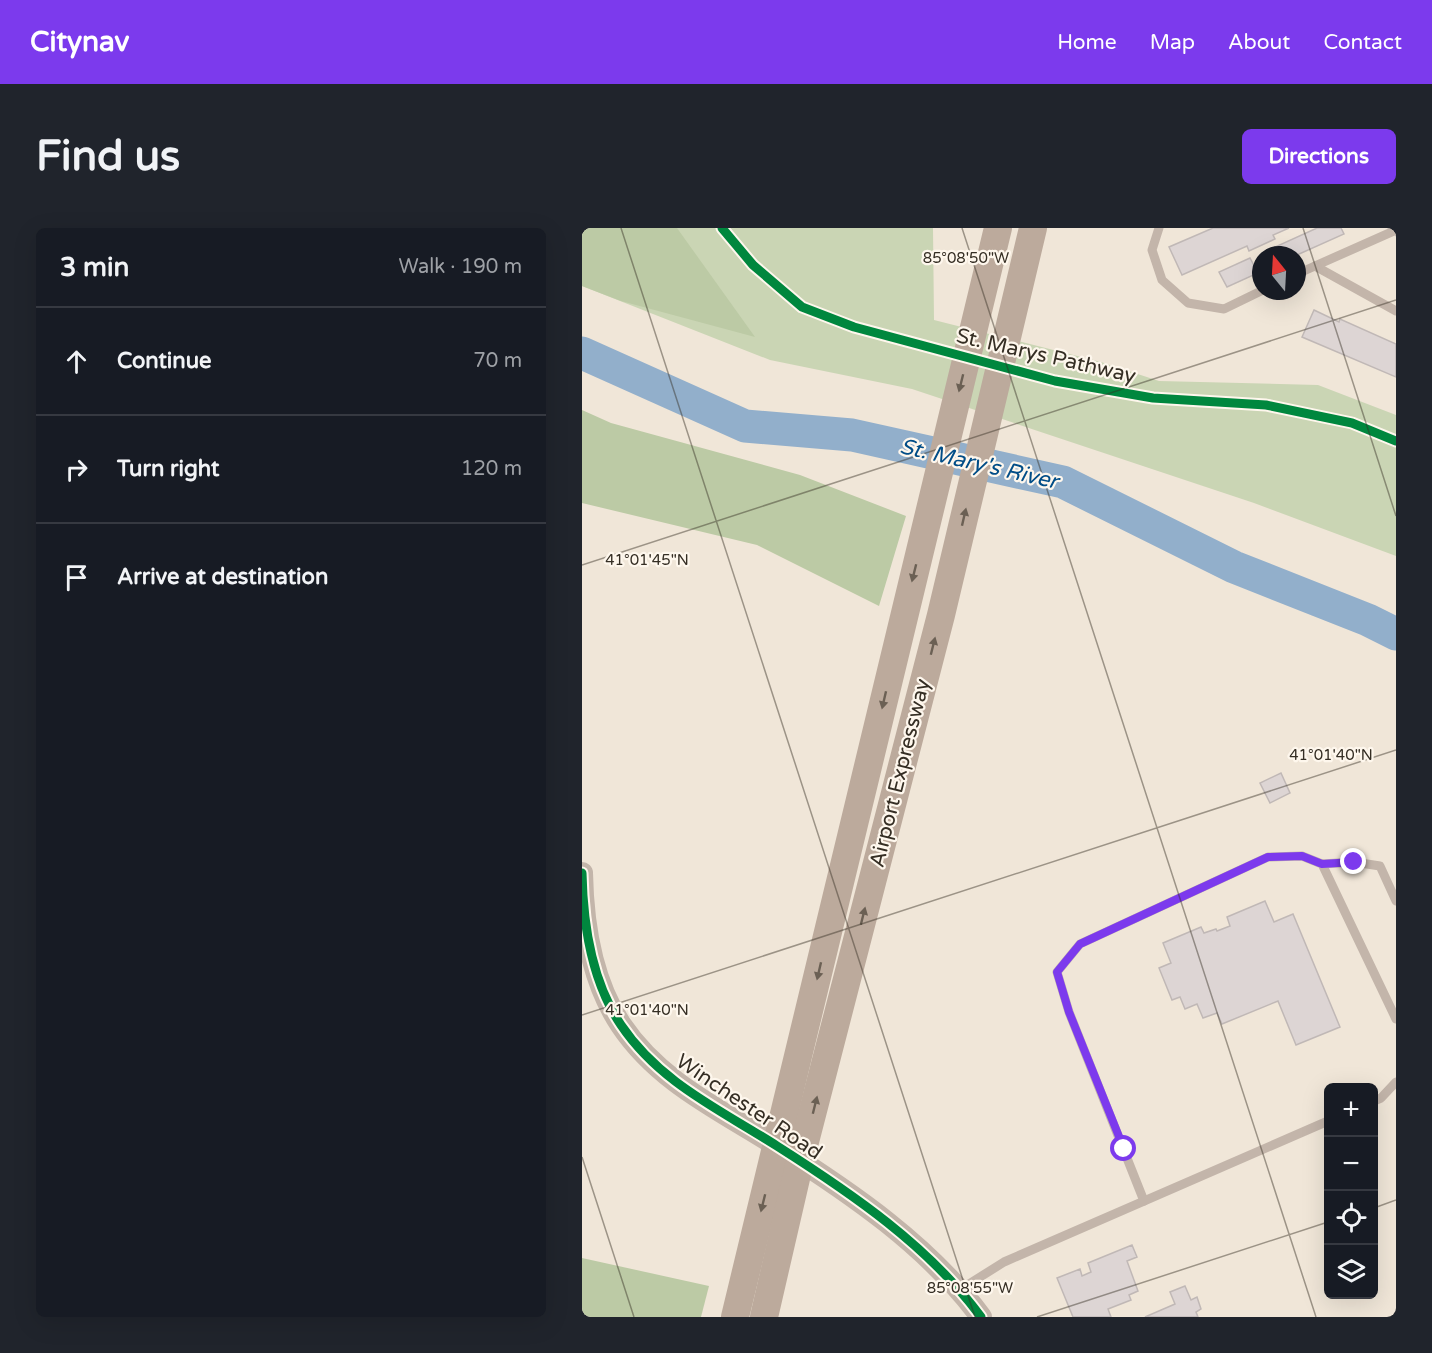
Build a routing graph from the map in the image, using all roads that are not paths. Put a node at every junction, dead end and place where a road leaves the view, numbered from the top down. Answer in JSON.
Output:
{"nodes":[{"id":1,"x":998,"y":228,"type":"edge"},
{"id":2,"x":1033,"y":228,"type":"edge"},
{"id":3,"x":1159,"y":228,"type":"edge"},
{"id":4,"x":1396,"y":230,"type":"edge"},
{"id":5,"x":1315,"y":266,"type":"junction"},
{"id":6,"x":1306,"y":270,"type":"edge"},
{"id":7,"x":1252,"y":295,"type":"edge"},
{"id":8,"x":1396,"y":311,"type":"edge"},
{"id":9,"x":1322,"y":864,"type":"junction"},
{"id":10,"x":582,"y":873,"type":"edge"},
{"id":11,"x":582,"y":891,"type":"edge"},
{"id":12,"x":1396,"y":901,"type":"edge"},
{"id":13,"x":1396,"y":1019,"type":"edge"},
{"id":14,"x":1396,"y":1082,"type":"edge"},
{"id":15,"x":1378,"y":1099,"type":"edge"},
{"id":16,"x":1324,"y":1123,"type":"edge"},
{"id":17,"x":777,"y":1146,"type":"junction"},
{"id":18,"x":800,"y":1161,"type":"junction"},
{"id":19,"x":1144,"y":1201,"type":"junction"},
{"id":20,"x":961,"y":1289,"type":"junction"},
{"id":21,"x":735,"y":1317,"type":"edge"},
{"id":22,"x":764,"y":1317,"type":"edge"},
{"id":23,"x":981,"y":1317,"type":"edge"}],
"edges":[{"from":1,"to":17,"type":"main road","name":"Airport Expressway","one_way":true},
{"from":18,"to":2,"type":"main road","name":"Airport Expressway","one_way":true},
{"from":3,"to":7,"type":"lane"},
{"from":4,"to":5,"type":"lane"},
{"from":5,"to":6,"type":"lane"},
{"from":5,"to":8,"type":"lane"},
{"from":9,"to":12,"type":"lane"},
{"from":9,"to":13,"type":"lane"},
{"from":9,"to":19,"type":"lane"},
{"from":10,"to":11,"type":"street","name":"Winchester Road"},
{"from":11,"to":17,"type":"street","name":"Winchester Road"},
{"from":14,"to":15,"type":"lane"},
{"from":16,"to":19,"type":"lane"},
{"from":17,"to":18,"type":"street","name":"Winchester Road"},
{"from":17,"to":21,"type":"main road","name":"Airport Expressway","one_way":true},
{"from":18,"to":20,"type":"street","name":"Winchester Road"},
{"from":18,"to":22,"type":"main road","name":"Airport Expressway"},
{"from":19,"to":20,"type":"lane"},
{"from":20,"to":23,"type":"street","name":"Winchester Road"}]}
